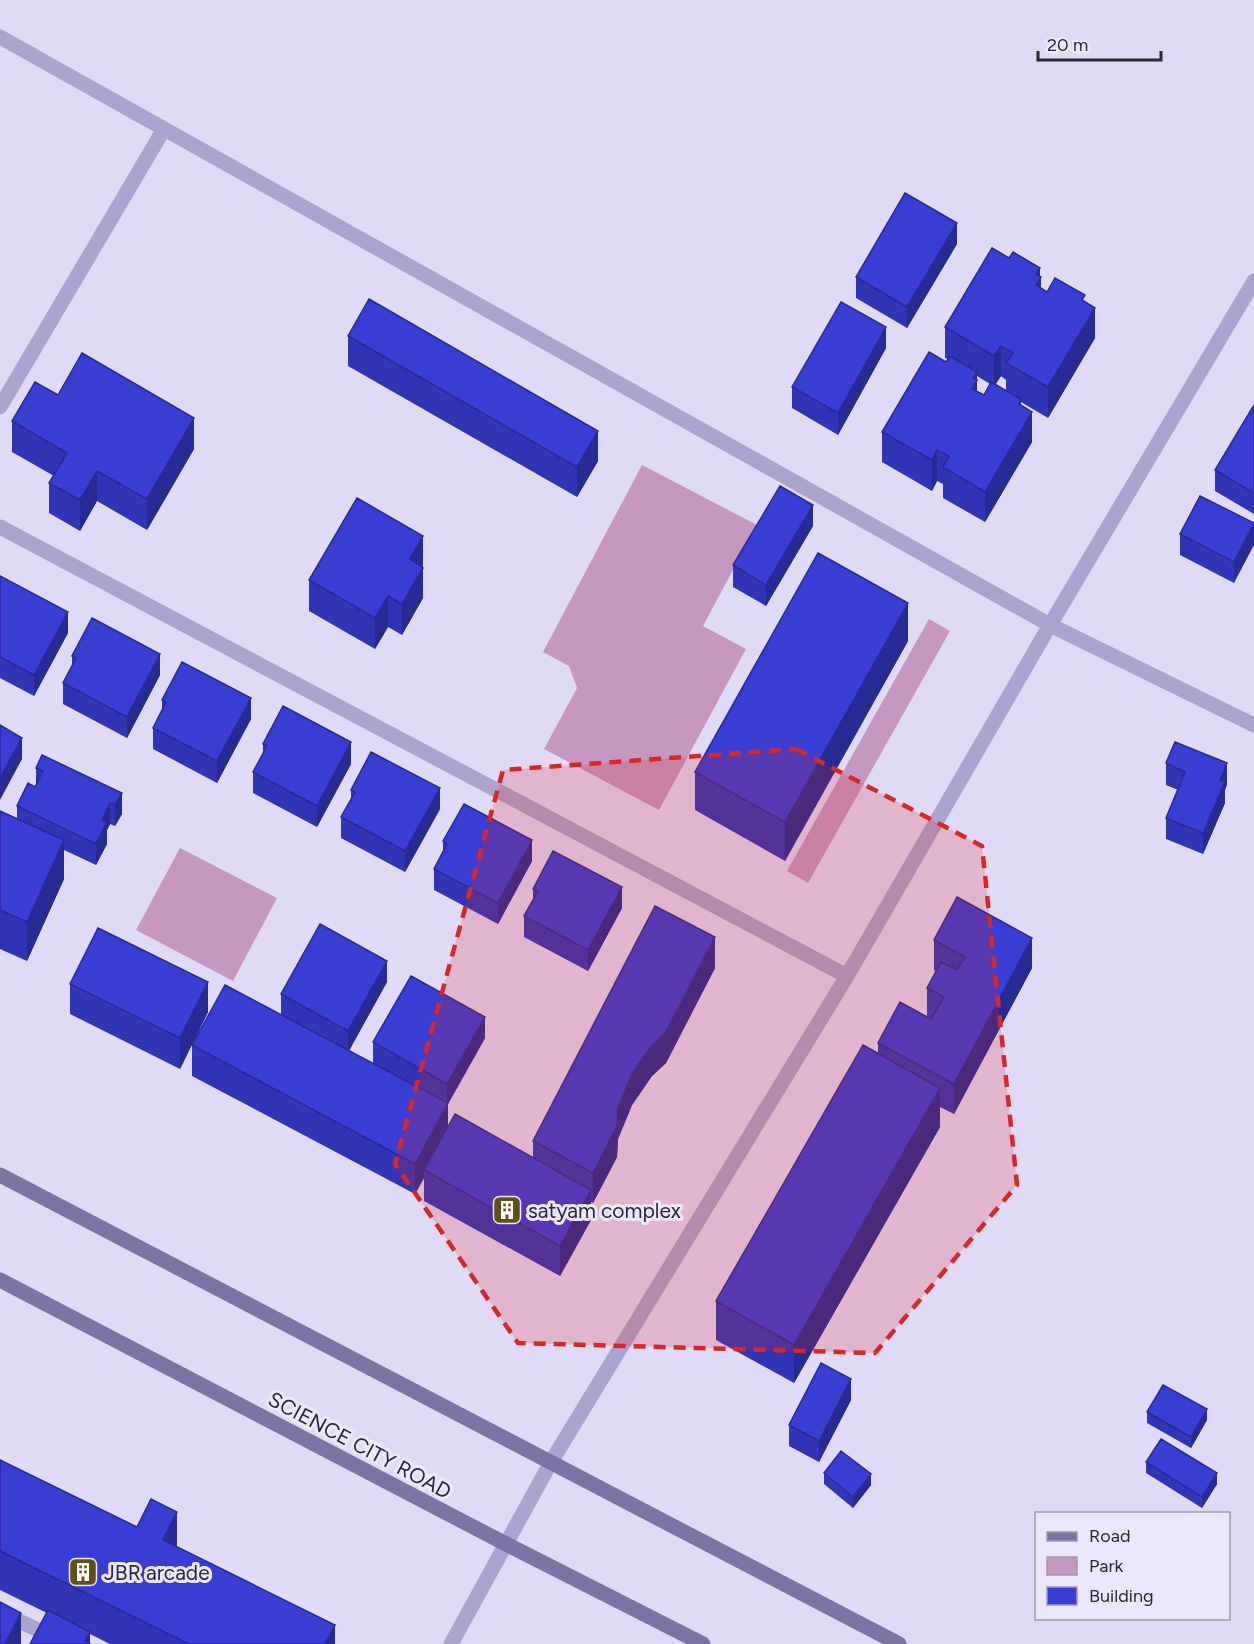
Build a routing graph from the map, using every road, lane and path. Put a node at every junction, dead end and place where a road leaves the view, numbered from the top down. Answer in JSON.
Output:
{"nodes":[{"id":1,"x":0,"y":37,"type":"edge"},
{"id":2,"x":164,"y":129,"type":"junction"},
{"id":3,"x":1254,"y":281,"type":"edge"},
{"id":4,"x":0,"y":407,"type":"edge"},
{"id":5,"x":0,"y":528,"type":"edge"},
{"id":6,"x":1050,"y":624,"type":"junction"},
{"id":7,"x":1254,"y":725,"type":"edge"},
{"id":8,"x":847,"y":976,"type":"junction"},
{"id":9,"x":0,"y":1175,"type":"edge"},
{"id":10,"x":0,"y":1280,"type":"edge"},
{"id":11,"x":551,"y":1462,"type":"junction"},
{"id":12,"x":506,"y":1544,"type":"junction"},
{"id":13,"x":0,"y":1612,"type":"edge"},
{"id":14,"x":68,"y":1644,"type":"edge"},
{"id":15,"x":451,"y":1644,"type":"edge"},
{"id":16,"x":703,"y":1644,"type":"edge"},
{"id":17,"x":899,"y":1644,"type":"edge"}],
"edges":[{"from":1,"to":2,"type":"street"},
{"from":2,"to":4,"type":"street"},
{"from":2,"to":6,"type":"street"},
{"from":3,"to":6,"type":"street"},
{"from":5,"to":8,"type":"street"},
{"from":6,"to":7,"type":"street"},
{"from":6,"to":8,"type":"street"},
{"from":8,"to":11,"type":"street"},
{"from":9,"to":11,"type":"main road"},
{"from":10,"to":12,"type":"main road","name":"SCIENCE CITY ROAD"},
{"from":11,"to":12,"type":"street"},
{"from":11,"to":17,"type":"main road"},
{"from":12,"to":15,"type":"street"},
{"from":12,"to":16,"type":"main road","name":"SCIENCE CITY ROAD"},
{"from":13,"to":14,"type":"street"}]}
